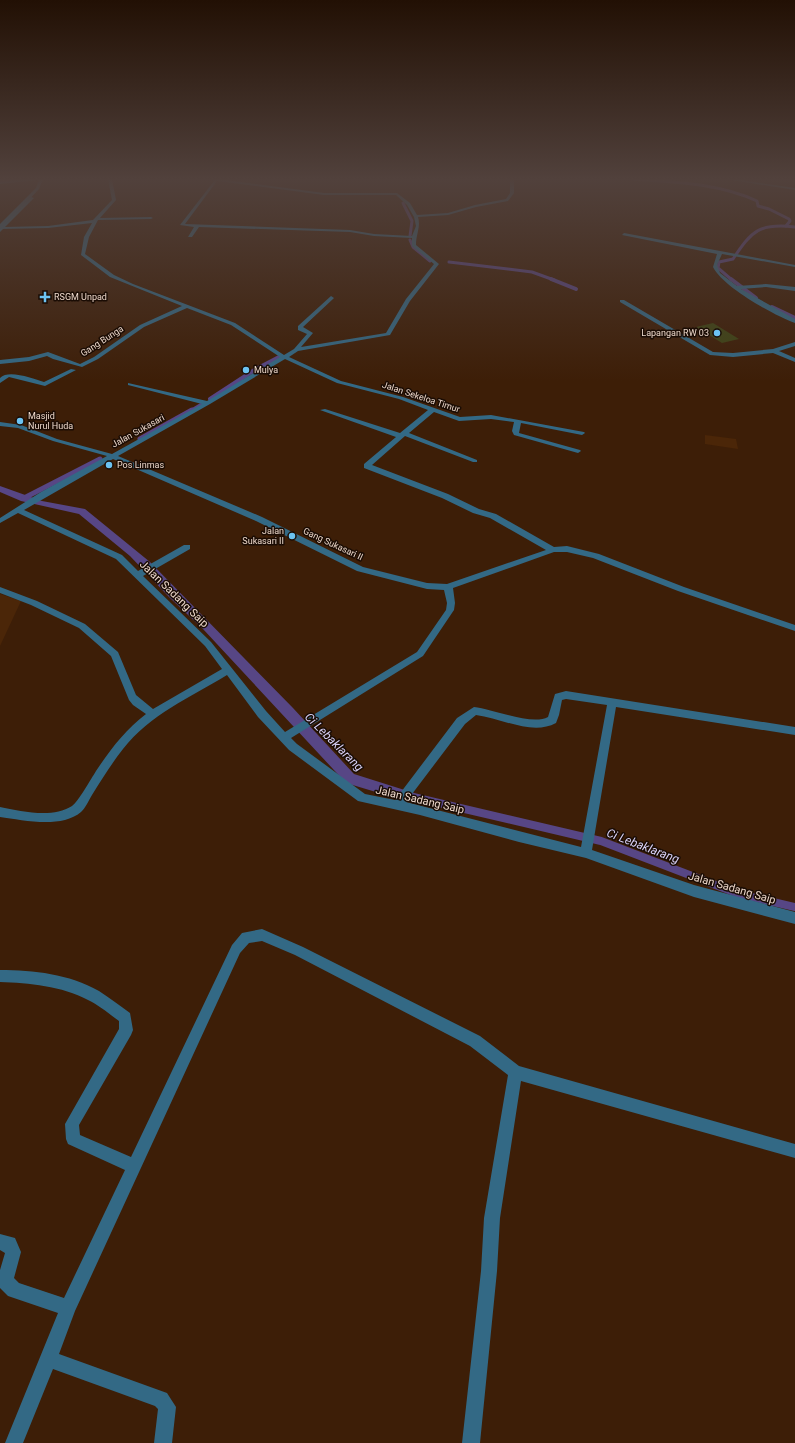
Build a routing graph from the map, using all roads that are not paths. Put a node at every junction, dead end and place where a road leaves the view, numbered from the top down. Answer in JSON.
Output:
{"nodes":[{"id":1,"x":84,"y":246,"type":"edge"},
{"id":2,"x":417,"y":246,"type":"edge"},
{"id":3,"x":681,"y":246,"type":"edge"},
{"id":4,"x":720,"y":253,"type":"junction"},
{"id":5,"x":795,"y":266,"type":"edge"},
{"id":6,"x":738,"y":288,"type":"junction"},
{"id":7,"x":795,"y":289,"type":"edge"},
{"id":8,"x":331,"y":298,"type":"dead end"},
{"id":9,"x":622,"y":301,"type":"dead end"},
{"id":10,"x":187,"y":306,"type":"junction"},
{"id":11,"x":795,"y":321,"type":"edge"},
{"id":12,"x":795,"y":344,"type":"edge"},
{"id":13,"x":296,"y":350,"type":"junction"},
{"id":14,"x":774,"y":351,"type":"junction"},
{"id":15,"x":284,"y":357,"type":"junction"},
{"id":16,"x":795,"y":360,"type":"edge"},
{"id":17,"x":0,"y":362,"type":"edge"},
{"id":18,"x":73,"y":370,"type":"dead end"},
{"id":19,"x":0,"y":381,"type":"edge"},
{"id":20,"x":130,"y":384,"type":"dead end"},
{"id":21,"x":208,"y":403,"type":"junction"},
{"id":22,"x":323,"y":410,"type":"dead end"},
{"id":23,"x":432,"y":410,"type":"junction"},
{"id":24,"x":518,"y":420,"type":"junction"},
{"id":25,"x":0,"y":424,"type":"edge"},
{"id":26,"x":582,"y":433,"type":"dead end"},
{"id":27,"x":402,"y":435,"type":"junction"},
{"id":28,"x":578,"y":451,"type":"dead end"},
{"id":29,"x":113,"y":456,"type":"junction"},
{"id":30,"x":475,"y":461,"type":"dead end"},
{"id":31,"x":20,"y":508,"type":"junction"},
{"id":32,"x":0,"y":521,"type":"edge"},
{"id":33,"x":187,"y":547,"type":"dead end"},
{"id":34,"x":553,"y":550,"type":"junction"},
{"id":35,"x":141,"y":573,"type":"junction"},
{"id":36,"x":448,"y":587,"type":"junction"},
{"id":37,"x":0,"y":590,"type":"edge"},
{"id":38,"x":795,"y":628,"type":"edge"},
{"id":39,"x":228,"y":670,"type":"junction"},
{"id":40,"x":612,"y":702,"type":"junction"},
{"id":41,"x":153,"y":714,"type":"junction"},
{"id":42,"x":795,"y":731,"type":"edge"},
{"id":43,"x":284,"y":737,"type":"junction"},
{"id":44,"x":399,"y":804,"type":"junction"},
{"id":45,"x":0,"y":812,"type":"edge"},
{"id":46,"x":586,"y":849,"type":"junction"},
{"id":47,"x":795,"y":918,"type":"edge"},
{"id":48,"x":0,"y":976,"type":"edge"},
{"id":49,"x":516,"y":1072,"type":"junction"},
{"id":50,"x":795,"y":1151,"type":"edge"},
{"id":51,"x":134,"y":1166,"type":"junction"},
{"id":52,"x":0,"y":1242,"type":"edge"},
{"id":53,"x":68,"y":1308,"type":"junction"},
{"id":54,"x":49,"y":1359,"type":"junction"},
{"id":55,"x":14,"y":1443,"type":"edge"},
{"id":56,"x":164,"y":1443,"type":"edge"},
{"id":57,"x":471,"y":1443,"type":"edge"}],
"edges":[{"from":1,"to":10,"type":"street","name":"Jalan Sekeloa Timur"},
{"from":2,"to":13,"type":"street"},
{"from":3,"to":4,"type":"street"},
{"from":4,"to":5,"type":"street"},
{"from":4,"to":6,"type":"street"},
{"from":6,"to":7,"type":"street"},
{"from":6,"to":11,"type":"street"},
{"from":8,"to":13,"type":"street"},
{"from":9,"to":14,"type":"street"},
{"from":10,"to":15,"type":"street","name":"Jalan Sekeloa Timur"},
{"from":10,"to":17,"type":"street","name":"Gang Bunga"},
{"from":12,"to":14,"type":"street"},
{"from":13,"to":15,"type":"street","name":"Jalan Sukasari"},
{"from":14,"to":16,"type":"street"},
{"from":15,"to":21,"type":"street","name":"Jalan Sukasari"},
{"from":15,"to":23,"type":"street","name":"Jalan Sekeloa Timur"},
{"from":18,"to":19,"type":"street"},
{"from":20,"to":21,"type":"street"},
{"from":21,"to":29,"type":"street","name":"Jalan Sukasari"},
{"from":22,"to":27,"type":"street"},
{"from":23,"to":24,"type":"street","name":"Jalan Sekeloa Timur"},
{"from":23,"to":27,"type":"street"},
{"from":24,"to":26,"type":"street","name":"Jalan Sekeloa Timur"},
{"from":24,"to":28,"type":"street"},
{"from":25,"to":29,"type":"street"},
{"from":27,"to":30,"type":"street"},
{"from":27,"to":34,"type":"street"},
{"from":29,"to":31,"type":"street","name":"Jalan Sukasari"},
{"from":29,"to":36,"type":"street","name":"Gang Sukasari Il"},
{"from":31,"to":32,"type":"street","name":"Jalan Sukasari"},
{"from":31,"to":35,"type":"street","name":"Jalan Sadang Saip"},
{"from":33,"to":35,"type":"street"},
{"from":34,"to":36,"type":"street","name":"Gang Sukasari Il"},
{"from":34,"to":38,"type":"street"},
{"from":35,"to":39,"type":"street","name":"Jalan Sadang Saip"},
{"from":36,"to":43,"type":"street"},
{"from":37,"to":41,"type":"street"},
{"from":39,"to":41,"type":"street"},
{"from":39,"to":43,"type":"street","name":"Jalan Sadang Saip"},
{"from":40,"to":42,"type":"street"},
{"from":40,"to":44,"type":"street"},
{"from":40,"to":46,"type":"street"},
{"from":41,"to":45,"type":"street"},
{"from":43,"to":44,"type":"street","name":"Jalan Sadang Saip"},
{"from":44,"to":46,"type":"street","name":"Jalan Sadang Saip"},
{"from":46,"to":47,"type":"street","name":"Jalan Sadang Saip"},
{"from":48,"to":51,"type":"street"},
{"from":49,"to":50,"type":"street"},
{"from":49,"to":51,"type":"street"},
{"from":49,"to":57,"type":"street"},
{"from":51,"to":53,"type":"street"},
{"from":52,"to":53,"type":"street"},
{"from":53,"to":54,"type":"street"},
{"from":54,"to":55,"type":"street"},
{"from":54,"to":56,"type":"street"}]}
